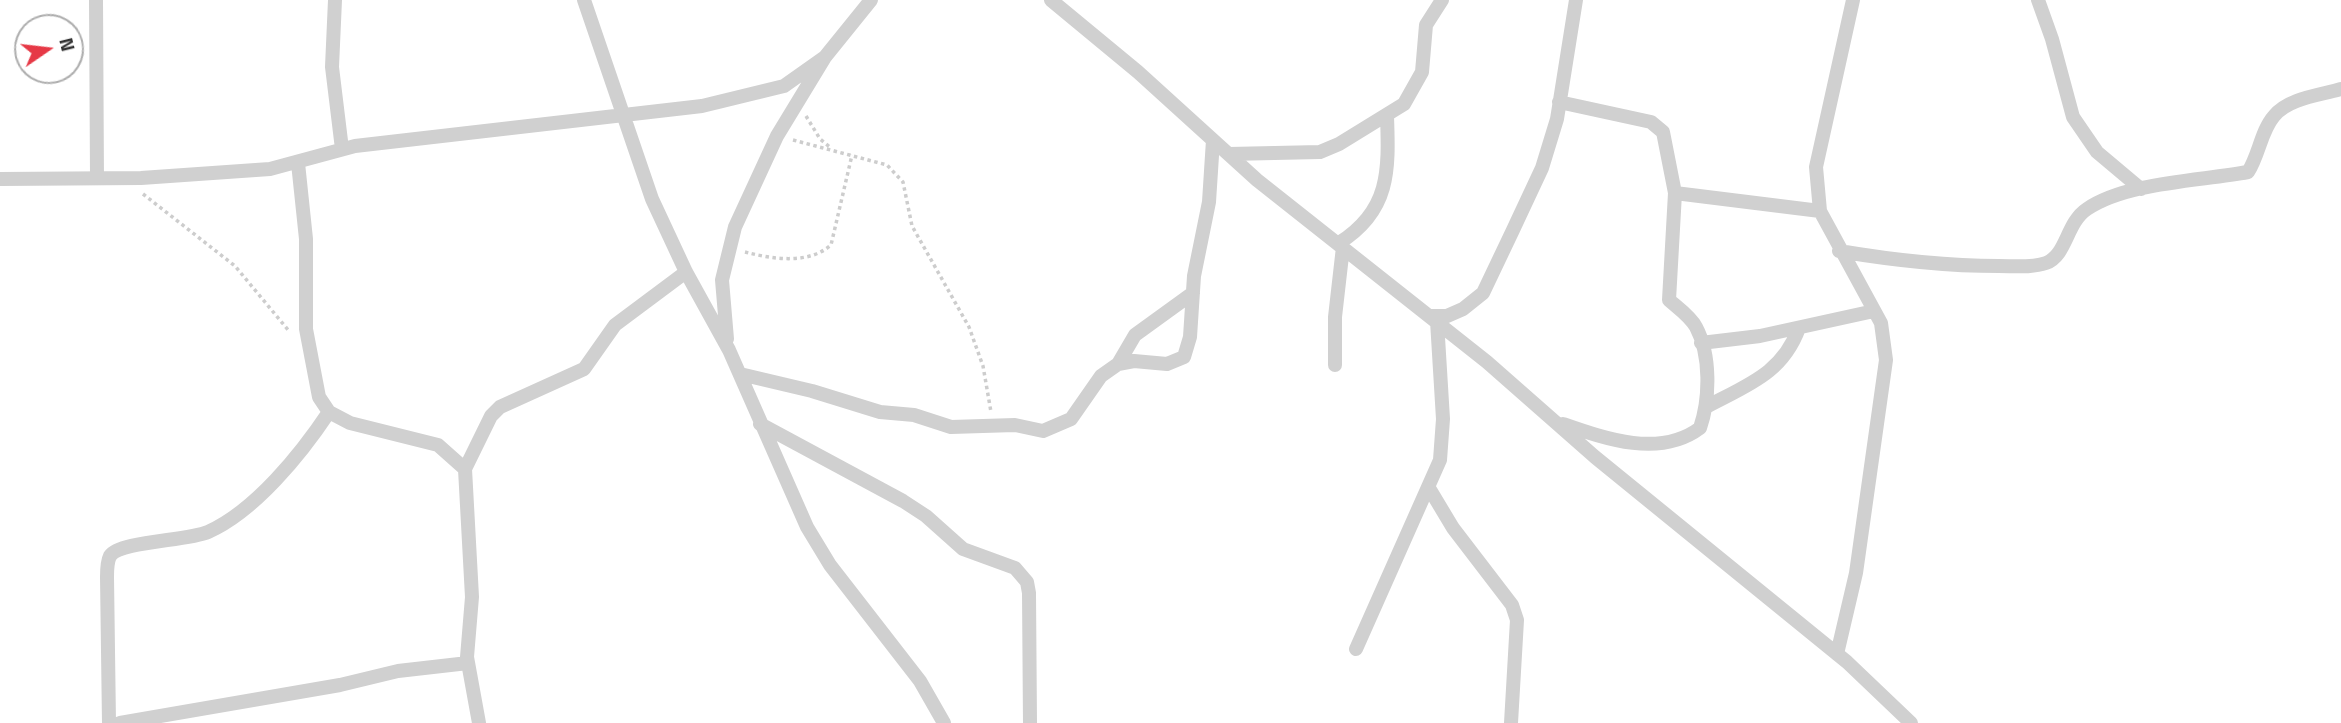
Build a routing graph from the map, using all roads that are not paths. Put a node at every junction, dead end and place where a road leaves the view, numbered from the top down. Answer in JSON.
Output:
{"nodes":[{"id":1,"x":96,"y":0,"type":"edge"},
{"id":2,"x":335,"y":0,"type":"edge"},
{"id":3,"x":584,"y":0,"type":"edge"},
{"id":4,"x":871,"y":0,"type":"edge"},
{"id":5,"x":1051,"y":0,"type":"edge"},
{"id":6,"x":1442,"y":0,"type":"edge"},
{"id":7,"x":1576,"y":0,"type":"edge"},
{"id":8,"x":1853,"y":0,"type":"edge"},
{"id":9,"x":2038,"y":0,"type":"edge"},
{"id":10,"x":825,"y":57,"type":"junction"},
{"id":11,"x":2341,"y":89,"type":"edge"},
{"id":12,"x":1559,"y":102,"type":"junction"},
{"id":13,"x":624,"y":116,"type":"junction"},
{"id":14,"x":1387,"y":116,"type":"junction"},
{"id":15,"x":1213,"y":140,"type":"junction"},
{"id":16,"x":342,"y":149,"type":"junction"},
{"id":17,"x":1228,"y":154,"type":"junction"},
{"id":18,"x":298,"y":163,"type":"junction"},
{"id":19,"x":97,"y":178,"type":"junction"},
{"id":20,"x":0,"y":179,"type":"edge"},
{"id":21,"x":2141,"y":190,"type":"junction"},
{"id":22,"x":1675,"y":192,"type":"junction"},
{"id":23,"x":1820,"y":211,"type":"junction"},
{"id":24,"x":1341,"y":245,"type":"junction"},
{"id":25,"x":1839,"y":251,"type":"junction"},
{"id":26,"x":686,"y":272,"type":"junction"},
{"id":27,"x":1193,"y":293,"type":"junction"},
{"id":28,"x":1874,"y":311,"type":"junction"},
{"id":29,"x":1434,"y":318,"type":"junction"},
{"id":30,"x":1799,"y":328,"type":"junction"},
{"id":31,"x":1701,"y":344,"type":"junction"},
{"id":32,"x":729,"y":350,"type":"junction"},
{"id":33,"x":1118,"y":364,"type":"junction"},
{"id":34,"x":1335,"y":365,"type":"dead end"},
{"id":35,"x":740,"y":374,"type":"junction"},
{"id":36,"x":1706,"y":407,"type":"junction"},
{"id":37,"x":329,"y":412,"type":"junction"},
{"id":38,"x":1553,"y":420,"type":"junction"},
{"id":39,"x":760,"y":424,"type":"junction"},
{"id":40,"x":465,"y":469,"type":"junction"},
{"id":41,"x":1429,"y":488,"type":"junction"},
{"id":42,"x":1356,"y":649,"type":"dead end"},
{"id":43,"x":1837,"y":654,"type":"junction"},
{"id":44,"x":468,"y":663,"type":"junction"},
{"id":45,"x":109,"y":723,"type":"edge"},
{"id":46,"x":120,"y":723,"type":"edge"},
{"id":47,"x":479,"y":723,"type":"edge"},
{"id":48,"x":944,"y":723,"type":"edge"},
{"id":49,"x":1030,"y":723,"type":"edge"},
{"id":50,"x":1511,"y":723,"type":"edge"},
{"id":51,"x":1912,"y":723,"type":"edge"}],
"edges":[{"from":1,"to":19,"type":"street"},
{"from":2,"to":16,"type":"street"},
{"from":3,"to":13,"type":"street"},
{"from":4,"to":10,"type":"street"},
{"from":5,"to":15,"type":"street"},
{"from":6,"to":14,"type":"street"},
{"from":7,"to":12,"type":"street"},
{"from":8,"to":23,"type":"street"},
{"from":9,"to":21,"type":"street"},
{"from":10,"to":13,"type":"street"},
{"from":10,"to":32,"type":"street"},
{"from":11,"to":21,"type":"street"},
{"from":12,"to":22,"type":"street"},
{"from":12,"to":29,"type":"street"},
{"from":13,"to":16,"type":"street"},
{"from":13,"to":26,"type":"street"},
{"from":14,"to":17,"type":"street"},
{"from":14,"to":24,"type":"street"},
{"from":15,"to":17,"type":"street"},
{"from":15,"to":27,"type":"street"},
{"from":16,"to":18,"type":"street"},
{"from":17,"to":24,"type":"street"},
{"from":18,"to":19,"type":"street"},
{"from":18,"to":37,"type":"street"},
{"from":19,"to":20,"type":"street"},
{"from":21,"to":25,"type":"street"},
{"from":22,"to":23,"type":"street"},
{"from":22,"to":31,"type":"street"},
{"from":23,"to":25,"type":"street"},
{"from":24,"to":29,"type":"street"},
{"from":24,"to":34,"type":"street"},
{"from":25,"to":28,"type":"street"},
{"from":26,"to":32,"type":"street"},
{"from":26,"to":40,"type":"street"},
{"from":27,"to":33,"type":"street"},
{"from":27,"to":33,"type":"street"},
{"from":28,"to":30,"type":"street"},
{"from":28,"to":43,"type":"street"},
{"from":29,"to":38,"type":"street"},
{"from":29,"to":41,"type":"street"},
{"from":30,"to":31,"type":"street"},
{"from":30,"to":36,"type":"street"},
{"from":31,"to":36,"type":"street"},
{"from":32,"to":35,"type":"street"},
{"from":33,"to":35,"type":"street"},
{"from":35,"to":39,"type":"street"},
{"from":36,"to":38,"type":"street"},
{"from":37,"to":40,"type":"street"},
{"from":37,"to":45,"type":"street"},
{"from":38,"to":43,"type":"street"},
{"from":39,"to":48,"type":"street"},
{"from":39,"to":49,"type":"street"},
{"from":40,"to":44,"type":"street"},
{"from":41,"to":42,"type":"street"},
{"from":41,"to":50,"type":"street"},
{"from":43,"to":51,"type":"street"},
{"from":44,"to":46,"type":"street"},
{"from":44,"to":47,"type":"street"}]}
